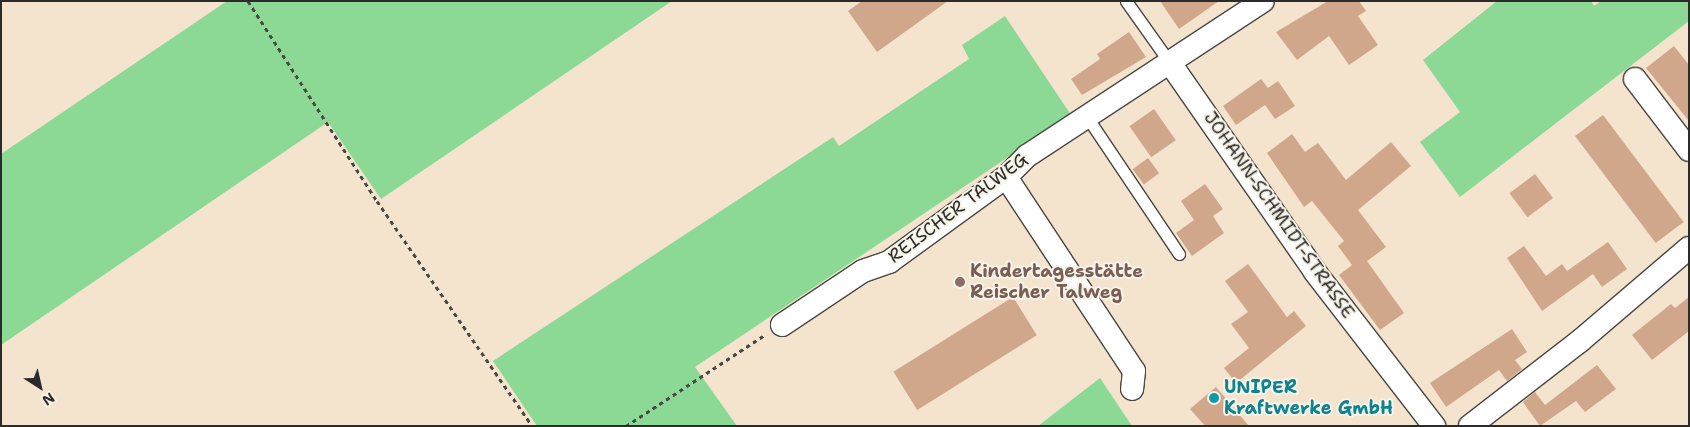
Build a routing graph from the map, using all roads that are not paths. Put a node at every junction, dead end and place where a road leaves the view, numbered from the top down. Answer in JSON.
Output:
{"nodes":[{"id":1,"x":1126,"y":1,"type":"edge"},
{"id":2,"x":1263,"y":1,"type":"edge"},
{"id":3,"x":1170,"y":63,"type":"junction"},
{"id":4,"x":1635,"y":79,"type":"dead end"},
{"id":5,"x":1087,"y":117,"type":"junction"},
{"id":6,"x":1689,"y":150,"type":"edge"},
{"id":7,"x":1006,"y":177,"type":"junction"},
{"id":8,"x":1689,"y":248,"type":"edge"},
{"id":9,"x":1179,"y":254,"type":"dead end"},
{"id":10,"x":782,"y":326,"type":"road end"},
{"id":11,"x":1132,"y":389,"type":"dead end"},
{"id":12,"x":1434,"y":426,"type":"edge"},
{"id":13,"x":1470,"y":426,"type":"edge"}],
"edges":[{"from":1,"to":3,"type":"lane","name":"JOHANN-SCHMIDT-STRASSE"},
{"from":2,"to":3,"type":"street","name":"REISCHER TALWEG"},
{"from":3,"to":5,"type":"street","name":"REISCHER TALWEG"},
{"from":3,"to":12,"type":"street","name":"JOHANN-SCHMIDT-STRASSE"},
{"from":4,"to":6,"type":"street"},
{"from":5,"to":7,"type":"street","name":"REISCHER TALWEG"},
{"from":5,"to":9,"type":"lane"},
{"from":7,"to":10,"type":"street","name":"REISCHER TALWEG"},
{"from":7,"to":11,"type":"street"},
{"from":8,"to":13,"type":"street"}]}
